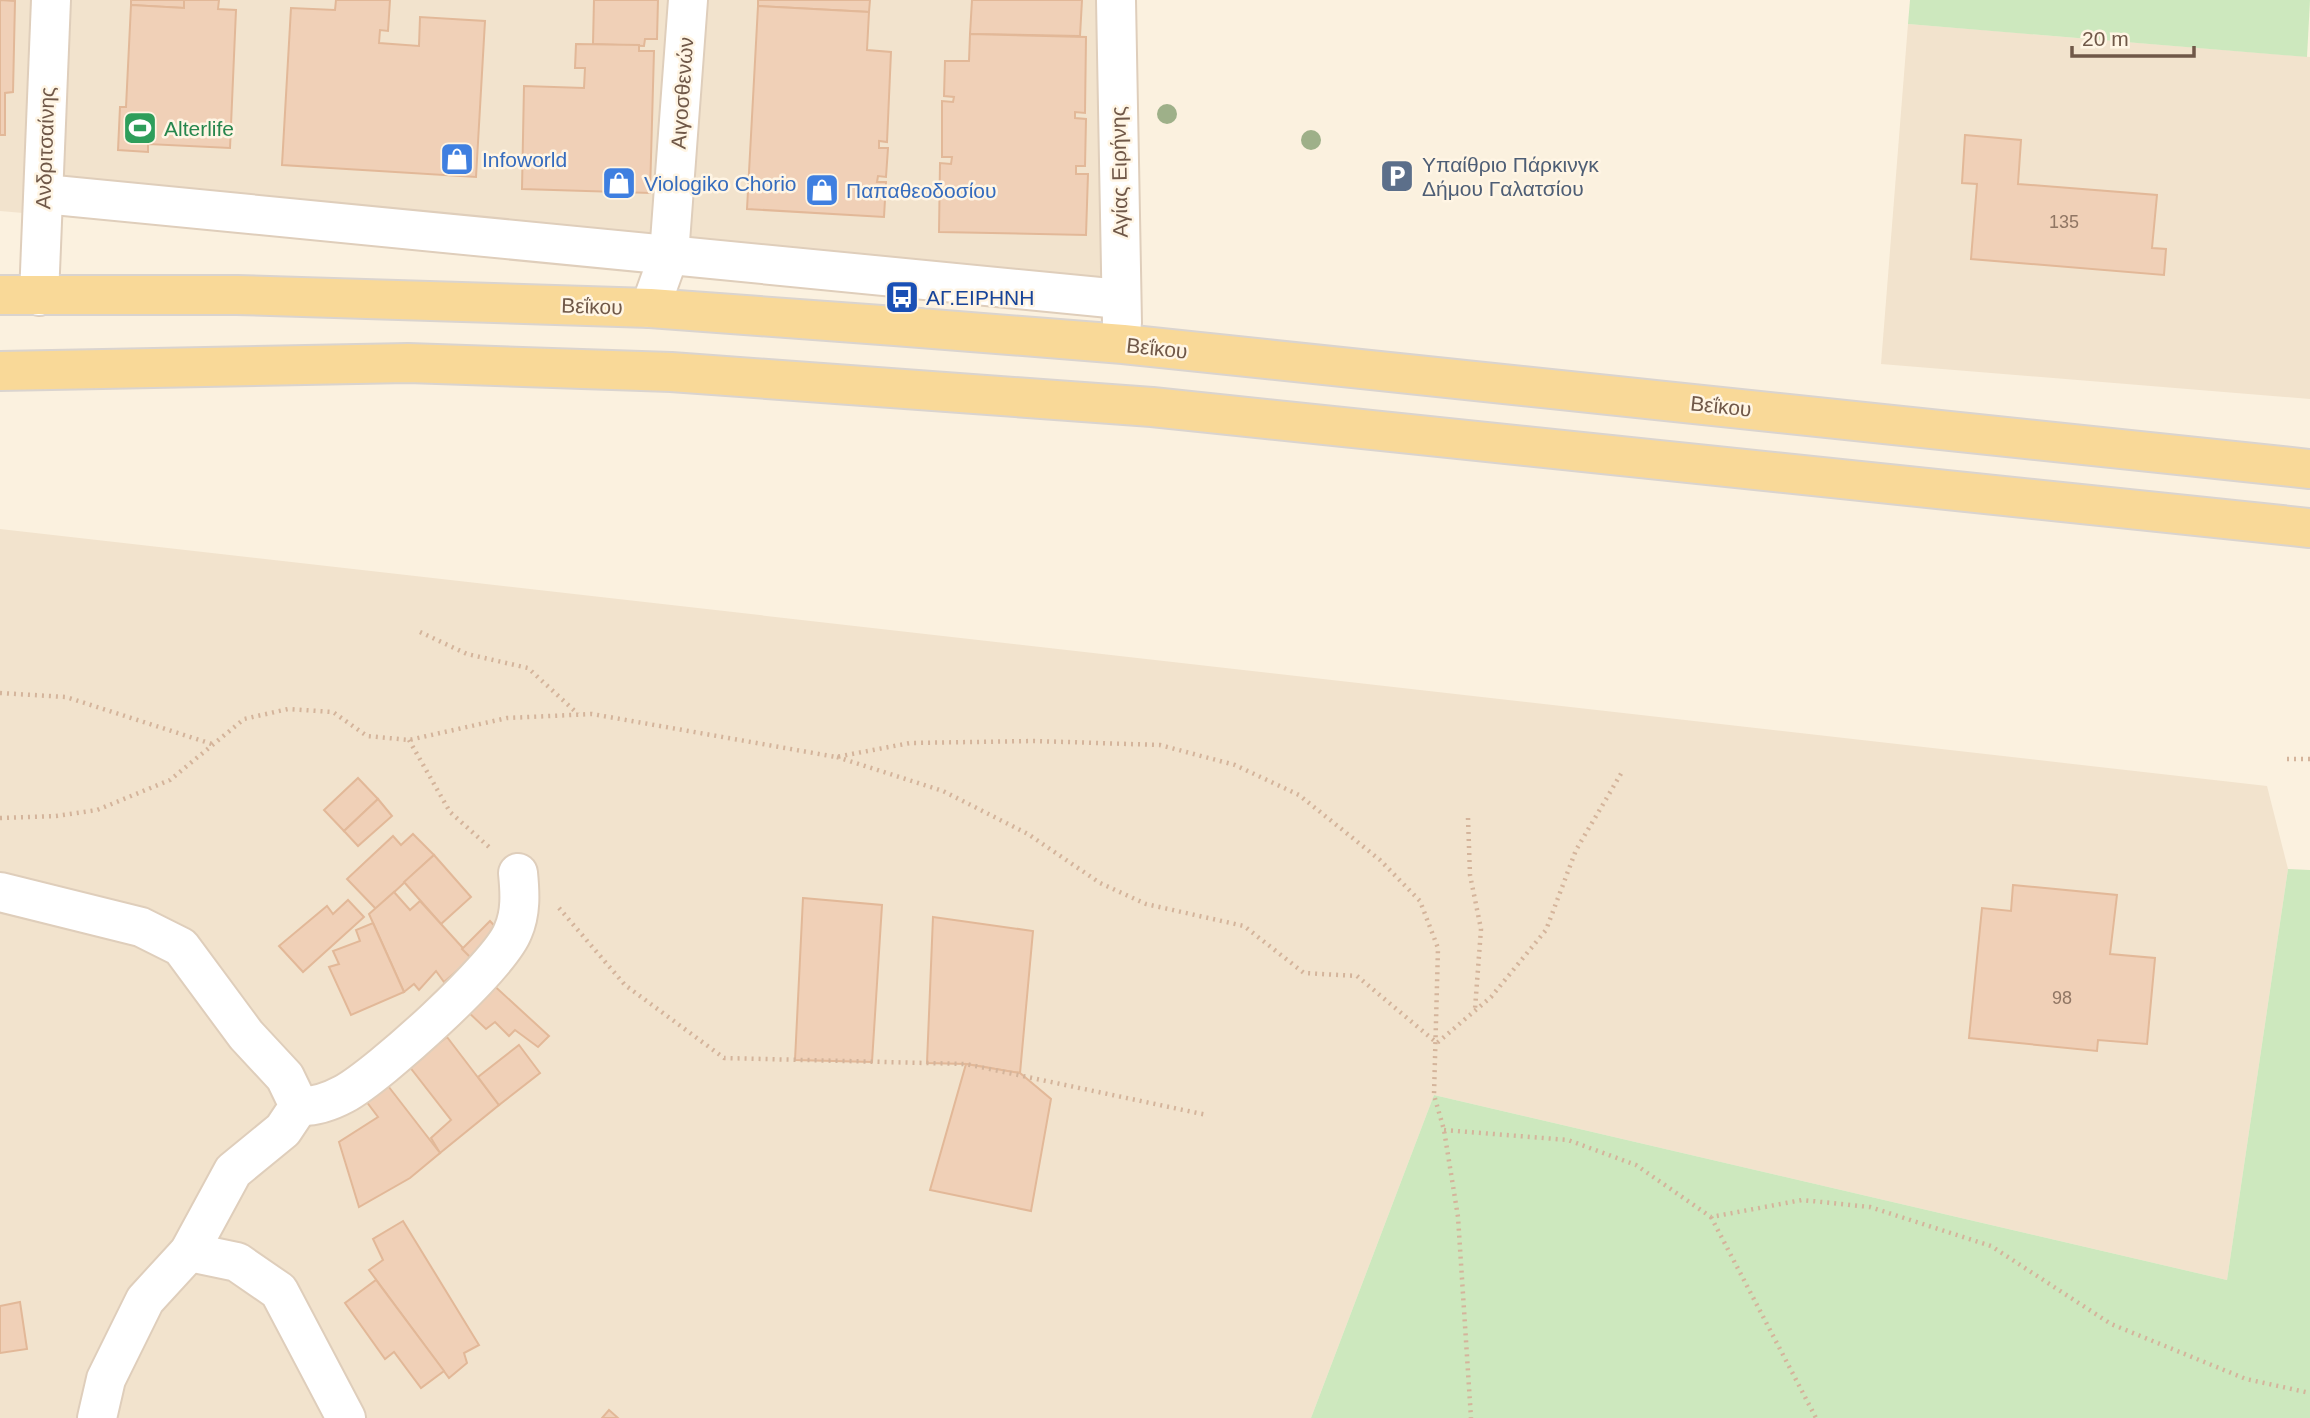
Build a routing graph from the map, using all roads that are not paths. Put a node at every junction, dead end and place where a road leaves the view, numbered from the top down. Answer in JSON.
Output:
{"nodes":[{"id":1,"x":51,"y":0,"type":"edge"},
{"id":2,"x":688,"y":0,"type":"edge"},
{"id":3,"x":1116,"y":0,"type":"edge"},
{"id":4,"x":44,"y":194,"type":"junction"},
{"id":5,"x":669,"y":256,"type":"junction"},
{"id":6,"x":0,"y":295,"type":"edge"},
{"id":7,"x":38,"y":296,"type":"junction"},
{"id":8,"x":1120,"y":299,"type":"junction"},
{"id":9,"x":650,"y":308,"type":"junction"},
{"id":10,"x":1123,"y":344,"type":"junction"},
{"id":11,"x":0,"y":371,"type":"edge"},
{"id":12,"x":2310,"y":469,"type":"edge"},
{"id":13,"x":2310,"y":528,"type":"edge"},
{"id":14,"x":518,"y":873,"type":"road end"},
{"id":15,"x":0,"y":892,"type":"edge"},
{"id":16,"x":299,"y":1106,"type":"junction"},
{"id":17,"x":189,"y":1252,"type":"junction"},
{"id":18,"x":97,"y":1418,"type":"edge"},
{"id":19,"x":346,"y":1418,"type":"edge"}],
"edges":[{"from":1,"to":4,"type":"street","name":"Ανδριτσαίνης"},
{"from":2,"to":5,"type":"street","name":"Αιγοσθενών"},
{"from":3,"to":8,"type":"street","name":"Αγίας Ειρήνης"},
{"from":4,"to":5,"type":"street"},
{"from":4,"to":7,"type":"street","name":"Ανδριτσαίνης"},
{"from":5,"to":8,"type":"street"},
{"from":5,"to":9,"type":"street","name":"Αιγοσθενών"},
{"from":6,"to":7,"type":"main road","name":"Βεΐκου"},
{"from":7,"to":9,"type":"main road","name":"Βεΐκου"},
{"from":8,"to":10,"type":"street","name":"Αγίας Ειρήνης"},
{"from":9,"to":10,"type":"main road","name":"Βεΐκου"},
{"from":10,"to":12,"type":"main road","name":"Βεΐκου"},
{"from":11,"to":13,"type":"main road"},
{"from":14,"to":16,"type":"street"},
{"from":15,"to":16,"type":"street"},
{"from":16,"to":17,"type":"street"},
{"from":17,"to":18,"type":"street"},
{"from":17,"to":19,"type":"street"}]}
